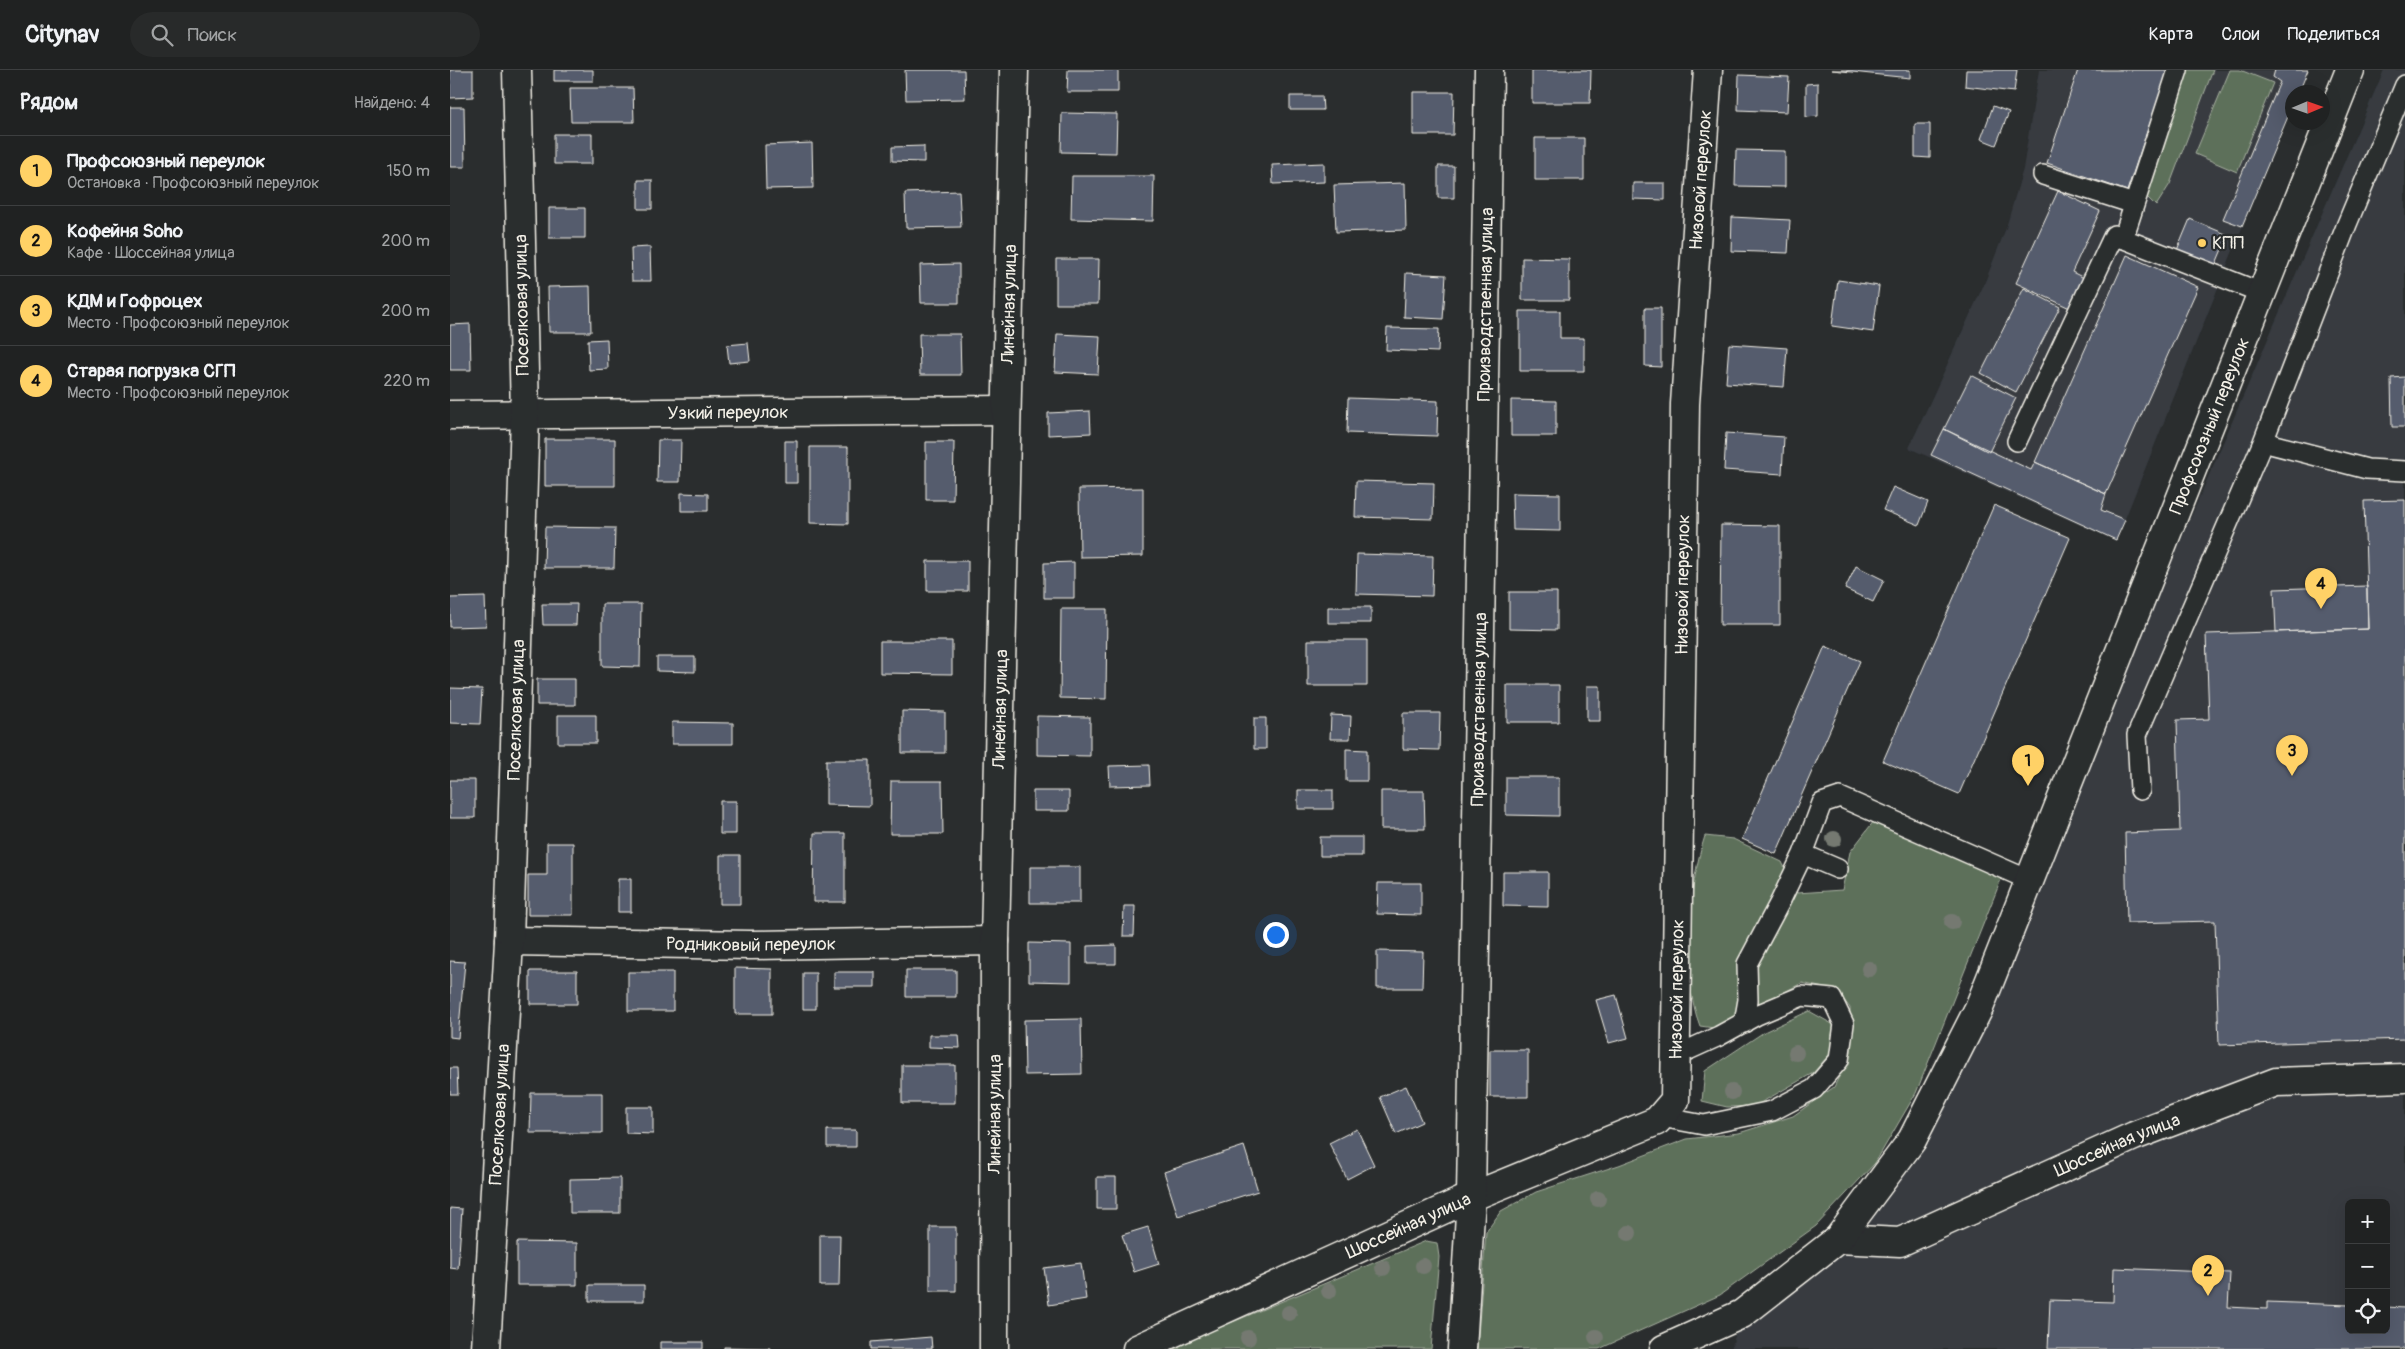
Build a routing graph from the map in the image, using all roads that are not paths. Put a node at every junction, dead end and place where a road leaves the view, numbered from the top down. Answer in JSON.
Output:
{"nodes":[{"id":1,"x":517,"y":70,"type":"edge"},
{"id":2,"x":1014,"y":70,"type":"edge"},
{"id":3,"x":1489,"y":70,"type":"edge"},
{"id":4,"x":1708,"y":70,"type":"edge"},
{"id":5,"x":2178,"y":70,"type":"edge"},
{"id":6,"x":2350,"y":70,"type":"edge"},
{"id":7,"x":2405,"y":85,"type":"edge"},
{"id":8,"x":2043,"y":175,"type":"dead end"},
{"id":9,"x":2134,"y":204,"type":"junction"},
{"id":10,"x":2123,"y":239,"type":"junction"},
{"id":11,"x":2262,"y":293,"type":"junction"},
{"id":12,"x":1006,"y":410,"type":"junction"},
{"id":13,"x":525,"y":414,"type":"junction"},
{"id":14,"x":450,"y":415,"type":"edge"},
{"id":15,"x":2017,"y":441,"type":"dead end"},
{"id":16,"x":2263,"y":442,"type":"junction"},
{"id":17,"x":2405,"y":471,"type":"edge"},
{"id":18,"x":2140,"y":790,"type":"dead end"},
{"id":19,"x":1803,"y":854,"type":"junction"},
{"id":20,"x":1838,"y":869,"type":"dead end"},
{"id":21,"x":2029,"y":880,"type":"junction"},
{"id":22,"x":509,"y":941,"type":"junction"},
{"id":23,"x":995,"y":941,"type":"junction"},
{"id":24,"x":1744,"y":1023,"type":"junction"},
{"id":25,"x":1676,"y":1056,"type":"junction"},
{"id":26,"x":2405,"y":1078,"type":"edge"},
{"id":27,"x":1668,"y":1109,"type":"junction"},
{"id":28,"x":1471,"y":1197,"type":"junction"},
{"id":29,"x":1838,"y":1239,"type":"junction"},
{"id":30,"x":486,"y":1349,"type":"edge"},
{"id":31,"x":994,"y":1349,"type":"edge"},
{"id":32,"x":1136,"y":1349,"type":"edge"},
{"id":33,"x":1462,"y":1349,"type":"edge"},
{"id":34,"x":1664,"y":1349,"type":"edge"}],
"edges":[{"from":1,"to":13,"type":"street","name":"Поселковая улица"},
{"from":2,"to":12,"type":"street","name":"Линейная улица"},
{"from":3,"to":28,"type":"street","name":"Производственная улица"},
{"from":4,"to":25,"type":"street","name":"Низовой переулок"},
{"from":5,"to":9,"type":"lane"},
{"from":6,"to":11,"type":"street","name":"Профсоюзный переулок"},
{"from":7,"to":16,"type":"lane"},
{"from":8,"to":9,"type":"lane"},
{"from":9,"to":10,"type":"lane"},
{"from":10,"to":11,"type":"lane"},
{"from":10,"to":15,"type":"lane"},
{"from":11,"to":21,"type":"street","name":"Профсоюзный переулок"},
{"from":12,"to":13,"type":"street","name":"Узкий переулок"},
{"from":12,"to":23,"type":"street","name":"Линейная улица"},
{"from":13,"to":14,"type":"street","name":"Узкий переулок"},
{"from":13,"to":22,"type":"street","name":"Поселковая улица"},
{"from":16,"to":17,"type":"lane"},
{"from":16,"to":18,"type":"lane"},
{"from":19,"to":20,"type":"lane"},
{"from":19,"to":21,"type":"lane"},
{"from":19,"to":24,"type":"lane"},
{"from":21,"to":29,"type":"street","name":"Профсоюзный переулок"},
{"from":22,"to":23,"type":"street","name":"Родниковый переулок"},
{"from":22,"to":30,"type":"street","name":"Поселковая улица"},
{"from":23,"to":31,"type":"street","name":"Линейная улица"},
{"from":24,"to":25,"type":"lane"},
{"from":24,"to":27,"type":"lane"},
{"from":25,"to":27,"type":"street","name":"Низовой переулок"},
{"from":26,"to":29,"type":"street","name":"Шоссейная улица"},
{"from":27,"to":28,"type":"street","name":"Шоссейная улица"},
{"from":28,"to":32,"type":"street","name":"Шоссейная улица"},
{"from":28,"to":33,"type":"street","name":"Производственная улица"},
{"from":29,"to":34,"type":"street"}]}
